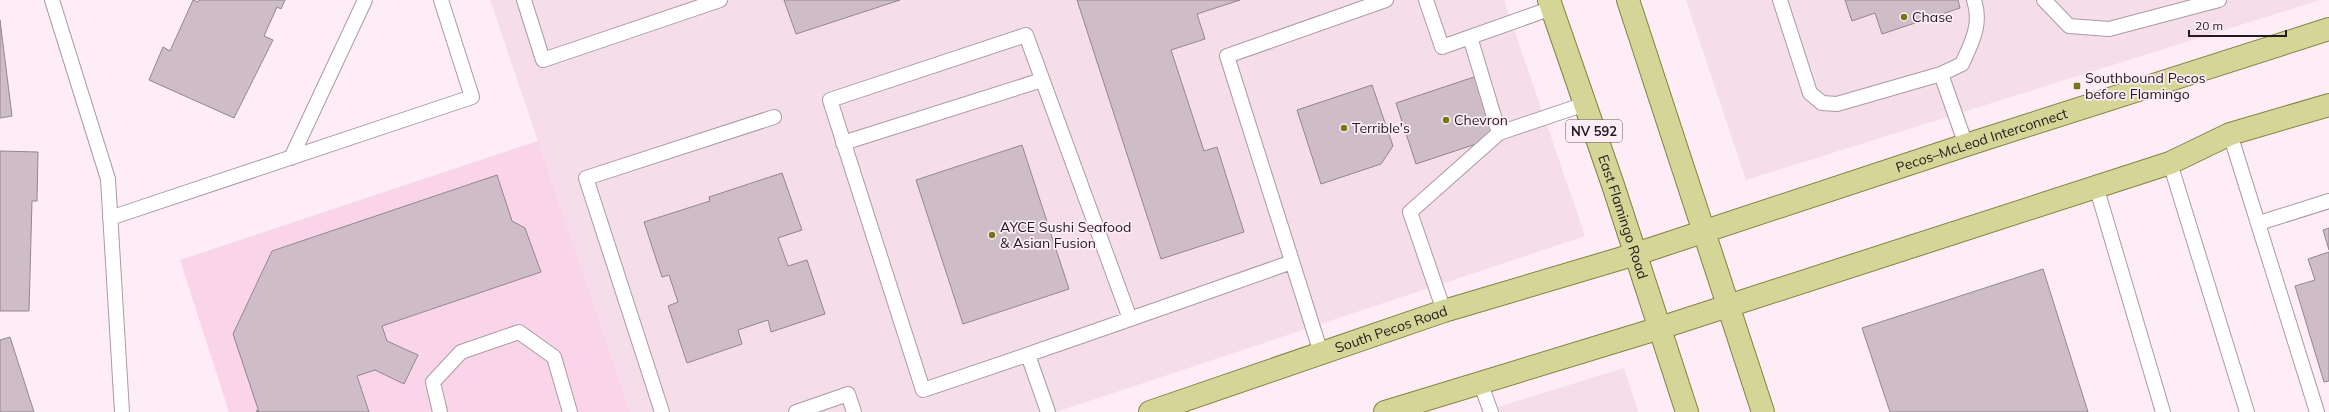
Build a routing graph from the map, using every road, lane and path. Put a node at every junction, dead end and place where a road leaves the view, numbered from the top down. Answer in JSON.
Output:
{"nodes":[{"id":1,"x":52,"y":0,"type":"edge"},
{"id":2,"x":365,"y":0,"type":"edge"},
{"id":3,"x":442,"y":0,"type":"edge"},
{"id":4,"x":524,"y":0,"type":"edge"},
{"id":5,"x":720,"y":0,"type":"edge"},
{"id":6,"x":1386,"y":0,"type":"edge"},
{"id":7,"x":1426,"y":0,"type":"edge"},
{"id":8,"x":1628,"y":0,"type":"edge"},
{"id":9,"x":1780,"y":0,"type":"edge"},
{"id":10,"x":1974,"y":0,"type":"edge"},
{"id":11,"x":2044,"y":0,"type":"edge"},
{"id":12,"x":2220,"y":0,"type":"edge"},
{"id":13,"x":1551,"y":4,"type":"edge"},
{"id":14,"x":2329,"y":29,"type":"edge"},
{"id":15,"x":1470,"y":37,"type":"junction"},
{"id":16,"x":1941,"y":74,"type":"junction"},
{"id":17,"x":1042,"y":80,"type":"junction"},
{"id":18,"x":1585,"y":104,"type":"junction"},
{"id":19,"x":2329,"y":105,"type":"edge"},
{"id":20,"x":774,"y":117,"type":"dead end"},
{"id":21,"x":1499,"y":132,"type":"junction"},
{"id":22,"x":2230,"y":134,"type":"junction"},
{"id":23,"x":843,"y":143,"type":"junction"},
{"id":24,"x":1966,"y":145,"type":"junction"},
{"id":25,"x":291,"y":158,"type":"junction"},
{"id":26,"x":2170,"y":163,"type":"junction"},
{"id":27,"x":2096,"y":186,"type":"junction"},
{"id":28,"x":2329,"y":201,"type":"edge"},
{"id":29,"x":110,"y":218,"type":"junction"},
{"id":30,"x":2259,"y":223,"type":"junction"},
{"id":31,"x":1705,"y":232,"type":"junction"},
{"id":32,"x":1636,"y":254,"type":"junction"},
{"id":33,"x":1292,"y":262,"type":"junction"},
{"id":34,"x":1728,"y":307,"type":"junction"},
{"id":35,"x":1444,"y":311,"type":"junction"},
{"id":36,"x":1130,"y":319,"type":"junction"},
{"id":37,"x":1660,"y":328,"type":"junction"},
{"id":38,"x":1321,"y":353,"type":"junction"},
{"id":39,"x":1028,"y":355,"type":"junction"},
{"id":40,"x":1480,"y":382,"type":"junction"},
{"id":41,"x":122,"y":412,"type":"edge"},
{"id":42,"x":440,"y":412,"type":"edge"},
{"id":43,"x":570,"y":412,"type":"edge"},
{"id":44,"x":662,"y":412,"type":"edge"},
{"id":45,"x":796,"y":412,"type":"edge"},
{"id":46,"x":854,"y":412,"type":"edge"},
{"id":47,"x":1048,"y":412,"type":"edge"},
{"id":48,"x":1150,"y":412,"type":"edge"},
{"id":49,"x":1385,"y":412,"type":"edge"},
{"id":50,"x":1491,"y":412,"type":"edge"},
{"id":51,"x":1687,"y":412,"type":"edge"},
{"id":52,"x":1763,"y":412,"type":"edge"},
{"id":53,"x":2163,"y":412,"type":"edge"},
{"id":54,"x":2247,"y":412,"type":"edge"},
{"id":55,"x":2317,"y":412,"type":"edge"}],
"edges":[{"from":1,"to":29,"type":"lane"},
{"from":2,"to":25,"type":"lane"},
{"from":3,"to":25,"type":"lane"},
{"from":4,"to":5,"type":"lane"},
{"from":6,"to":33,"type":"lane"},
{"from":7,"to":15,"type":"lane"},
{"from":8,"to":31,"type":"main road"},
{"from":9,"to":16,"type":"lane"},
{"from":10,"to":16,"type":"lane"},
{"from":11,"to":12,"type":"lane"},
{"from":13,"to":15,"type":"lane"},
{"from":13,"to":18,"type":"main road","name":"East Flamingo Road","number":"NV 592"},
{"from":14,"to":24,"type":"main road","name":"Pecos–McLeod Interconnect"},
{"from":15,"to":21,"type":"lane"},
{"from":16,"to":24,"type":"lane"},
{"from":17,"to":23,"type":"lane"},
{"from":17,"to":23,"type":"lane"},
{"from":17,"to":36,"type":"lane"},
{"from":18,"to":21,"type":"lane"},
{"from":18,"to":32,"type":"main road","name":"East Flamingo Road","number":"NV 592"},
{"from":19,"to":22,"type":"main road"},
{"from":20,"to":44,"type":"lane"},
{"from":21,"to":35,"type":"lane"},
{"from":22,"to":26,"type":"main road"},
{"from":22,"to":30,"type":"lane"},
{"from":23,"to":39,"type":"lane"},
{"from":24,"to":31,"type":"main road","name":"Pecos–McLeod Interconnect"},
{"from":25,"to":29,"type":"lane"},
{"from":26,"to":27,"type":"main road"},
{"from":26,"to":54,"type":"lane"},
{"from":27,"to":34,"type":"main road"},
{"from":27,"to":53,"type":"lane"},
{"from":28,"to":30,"type":"lane"},
{"from":29,"to":41,"type":"lane"},
{"from":30,"to":55,"type":"lane"},
{"from":31,"to":32,"type":"main road","name":"Pecos–McLeod Interconnect"},
{"from":31,"to":34,"type":"main road"},
{"from":32,"to":35,"type":"main road","name":"South Pecos Road"},
{"from":32,"to":37,"type":"main road","name":"East Flamingo Road","number":"NV 592"},
{"from":33,"to":36,"type":"lane"},
{"from":33,"to":38,"type":"lane"},
{"from":34,"to":37,"type":"main road"},
{"from":34,"to":52,"type":"main road"},
{"from":35,"to":38,"type":"main road","name":"South Pecos Road"},
{"from":36,"to":39,"type":"lane"},
{"from":37,"to":40,"type":"main road"},
{"from":37,"to":51,"type":"main road","name":"East Flamingo Road","number":"NV 592"},
{"from":38,"to":48,"type":"main road","name":"South Pecos Road"},
{"from":39,"to":47,"type":"lane"},
{"from":40,"to":49,"type":"main road"},
{"from":40,"to":50,"type":"lane"},
{"from":42,"to":43,"type":"lane"},
{"from":45,"to":46,"type":"lane"}]}
